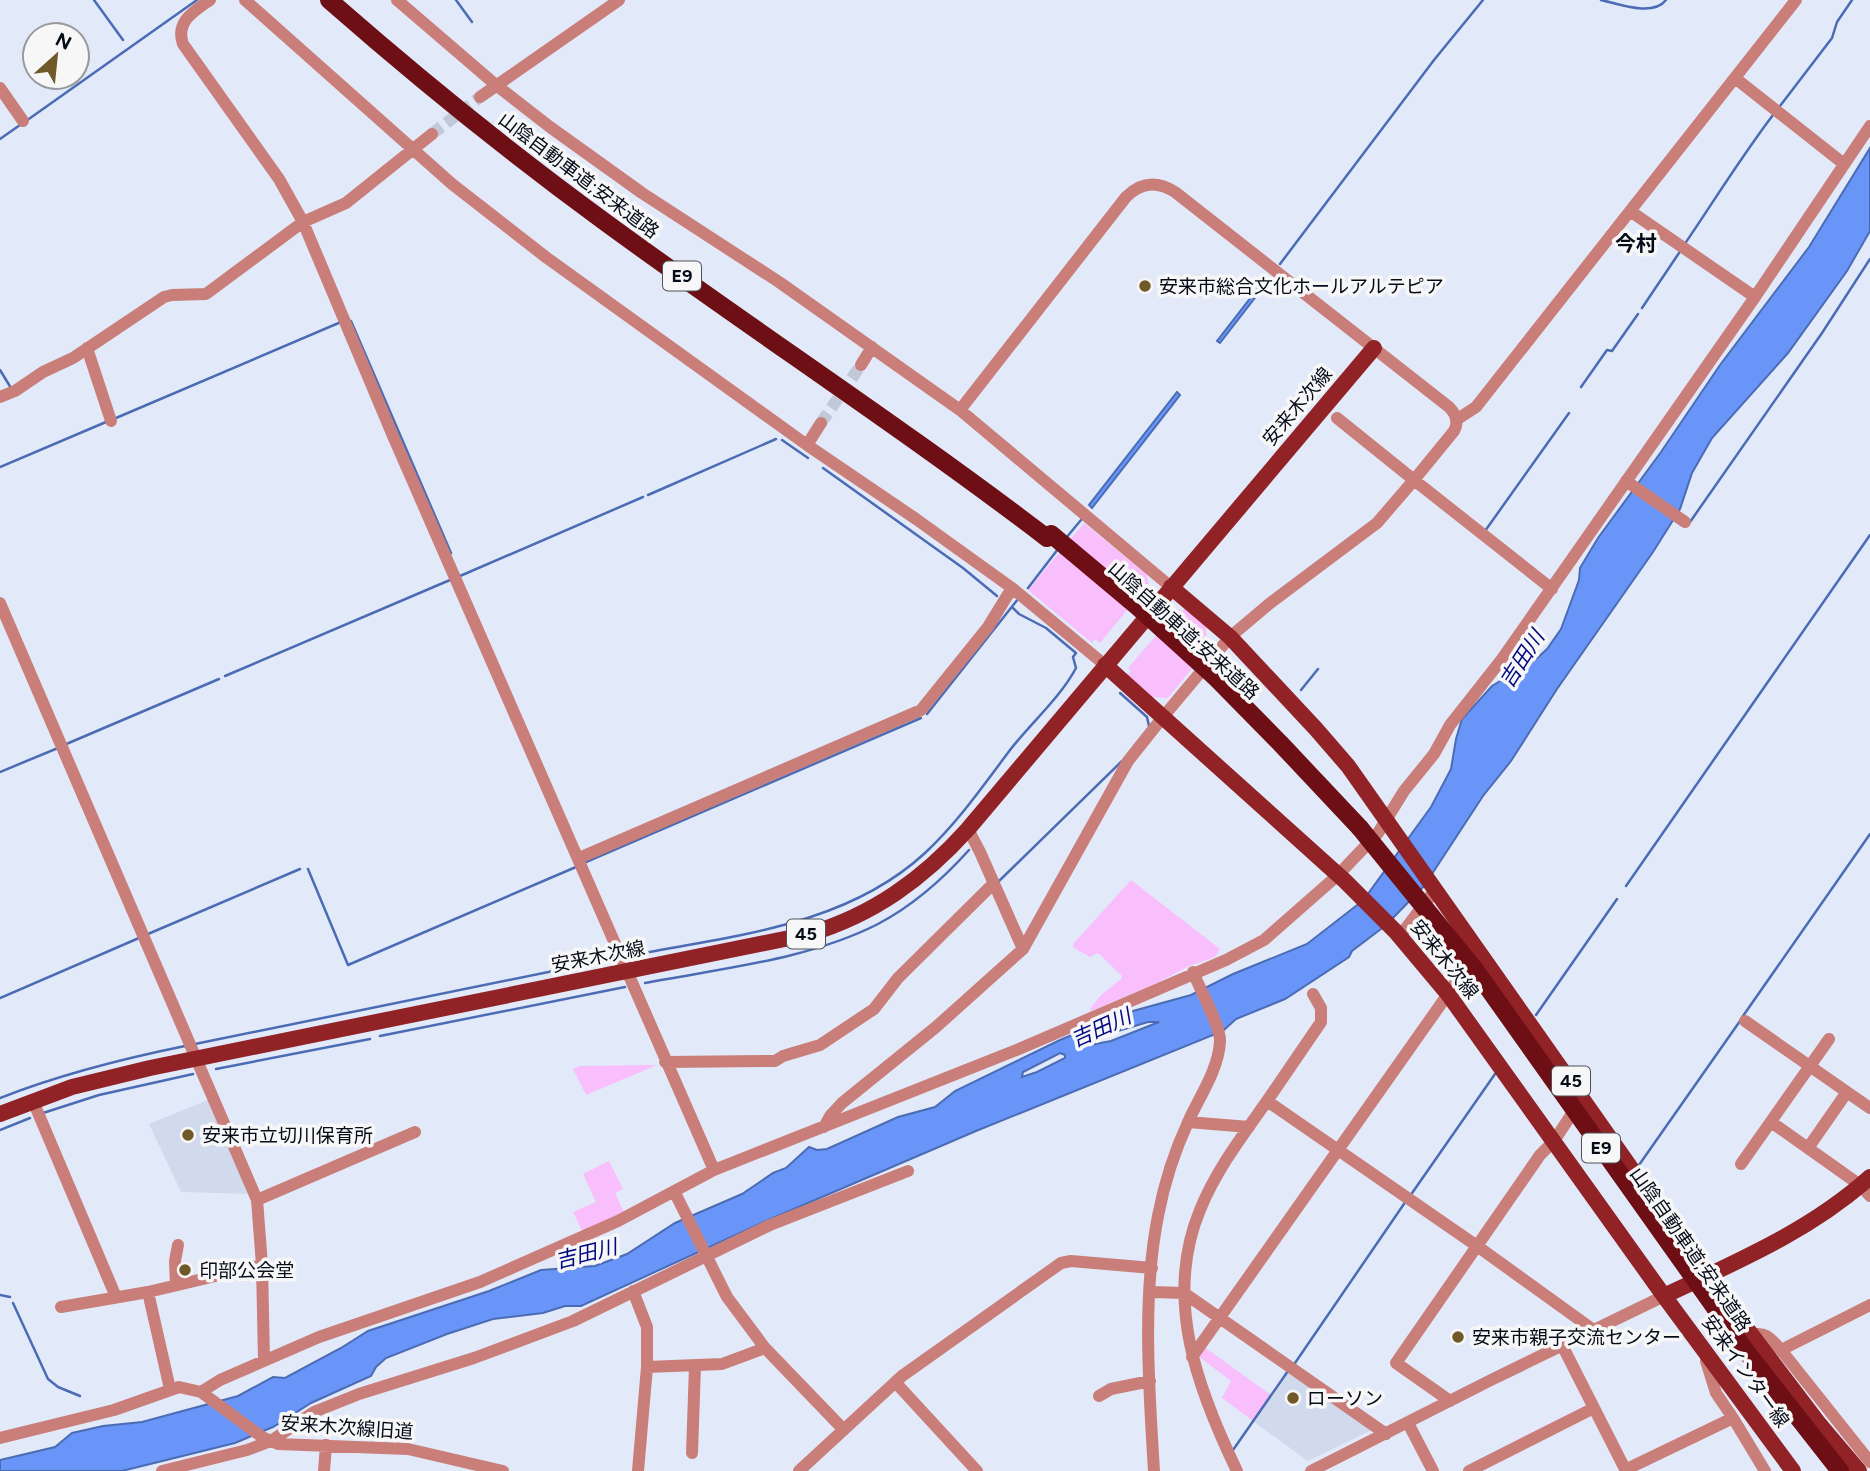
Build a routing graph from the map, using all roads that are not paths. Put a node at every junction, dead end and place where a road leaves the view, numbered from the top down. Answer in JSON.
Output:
{"nodes":[{"id":1,"x":210,"y":0,"type":"edge"},
{"id":2,"x":245,"y":0,"type":"edge"},
{"id":3,"x":329,"y":0,"type":"edge"},
{"id":4,"x":338,"y":0,"type":"edge"},
{"id":5,"x":397,"y":0,"type":"edge"},
{"id":6,"x":619,"y":0,"type":"edge"},
{"id":7,"x":1796,"y":0,"type":"edge"},
{"id":8,"x":1735,"y":78,"type":"junction"},
{"id":9,"x":496,"y":85,"type":"junction"},
{"id":10,"x":0,"y":88,"type":"edge"},
{"id":11,"x":480,"y":97,"type":"tunnel mouth"},
{"id":12,"x":23,"y":121,"type":"dead end"},
{"id":13,"x":1870,"y":126,"type":"edge"},
{"id":14,"x":432,"y":134,"type":"tunnel mouth"},
{"id":15,"x":412,"y":149,"type":"junction"},
{"id":16,"x":1844,"y":164,"type":"junction"},
{"id":17,"x":1630,"y":211,"type":"junction"},
{"id":18,"x":303,"y":222,"type":"junction"},
{"id":19,"x":1755,"y":297,"type":"junction"},
{"id":20,"x":872,"y":347,"type":"junction"},
{"id":21,"x":87,"y":348,"type":"junction"},
{"id":22,"x":1374,"y":348,"type":"junction"},
{"id":23,"x":861,"y":365,"type":"tunnel mouth"},
{"id":24,"x":0,"y":397,"type":"edge"},
{"id":25,"x":960,"y":410,"type":"junction"},
{"id":26,"x":1337,"y":418,"type":"dead end"},
{"id":27,"x":1456,"y":420,"type":"junction"},
{"id":28,"x":111,"y":421,"type":"dead end"},
{"id":29,"x":821,"y":423,"type":"tunnel mouth"},
{"id":30,"x":807,"y":445,"type":"junction"},
{"id":31,"x":1414,"y":480,"type":"junction"},
{"id":32,"x":1628,"y":482,"type":"junction"},
{"id":33,"x":1683,"y":520,"type":"dead end"},
{"id":34,"x":1049,"y":536,"type":"junction"},
{"id":35,"x":1012,"y":587,"type":"junction"},
{"id":36,"x":1171,"y":587,"type":"junction"},
{"id":37,"x":1552,"y":589,"type":"junction"},
{"id":38,"x":0,"y":603,"type":"edge"},
{"id":39,"x":1230,"y":637,"type":"junction"},
{"id":40,"x":1105,"y":665,"type":"junction"},
{"id":41,"x":1163,"y":717,"type":"junction"},
{"id":42,"x":1388,"y":822,"type":"junction"},
{"id":43,"x":968,"y":829,"type":"junction"},
{"id":44,"x":579,"y":858,"type":"junction"},
{"id":45,"x":1341,"y":878,"type":"junction"},
{"id":46,"x":994,"y":883,"type":"junction"},
{"id":47,"x":1435,"y":889,"type":"junction"},
{"id":48,"x":1398,"y":934,"type":"junction"},
{"id":49,"x":1476,"y":948,"type":"junction"},
{"id":50,"x":1023,"y":949,"type":"junction"},
{"id":51,"x":626,"y":972,"type":"junction"},
{"id":52,"x":1194,"y":974,"type":"junction"},
{"id":53,"x":1313,"y":994,"type":"dead end"},
{"id":54,"x":1448,"y":994,"type":"junction"},
{"id":55,"x":1745,"y":1021,"type":"dead end"},
{"id":56,"x":1829,"y":1039,"type":"dead end"},
{"id":57,"x":197,"y":1058,"type":"junction"},
{"id":58,"x":665,"y":1062,"type":"junction"},
{"id":59,"x":1810,"y":1066,"type":"junction"},
{"id":60,"x":1847,"y":1093,"type":"junction"},
{"id":61,"x":1583,"y":1098,"type":"junction"},
{"id":62,"x":33,"y":1101,"type":"junction"},
{"id":63,"x":1267,"y":1101,"type":"junction"},
{"id":64,"x":1870,"y":1108,"type":"edge"},
{"id":65,"x":0,"y":1114,"type":"edge"},
{"id":66,"x":1188,"y":1122,"type":"junction"},
{"id":67,"x":1771,"y":1122,"type":"junction"},
{"id":68,"x":824,"y":1127,"type":"junction"},
{"id":69,"x":1249,"y":1127,"type":"junction"},
{"id":70,"x":415,"y":1132,"type":"dead end"},
{"id":71,"x":1554,"y":1141,"type":"junction"},
{"id":72,"x":1808,"y":1148,"type":"junction"},
{"id":73,"x":1339,"y":1150,"type":"junction"},
{"id":74,"x":1741,"y":1164,"type":"dead end"},
{"id":75,"x":714,"y":1170,"type":"junction"},
{"id":76,"x":908,"y":1171,"type":"dead end"},
{"id":77,"x":1867,"y":1186,"type":"edge"},
{"id":78,"x":676,"y":1193,"type":"junction"},
{"id":79,"x":257,"y":1200,"type":"junction"},
{"id":80,"x":178,"y":1245,"type":"dead end"},
{"id":81,"x":1478,"y":1246,"type":"junction"},
{"id":82,"x":705,"y":1255,"type":"junction"},
{"id":83,"x":262,"y":1265,"type":"junction"},
{"id":84,"x":1152,"y":1268,"type":"junction"},
{"id":85,"x":1707,"y":1276,"type":"junction"},
{"id":86,"x":176,"y":1285,"type":"junction"},
{"id":87,"x":633,"y":1291,"type":"junction"},
{"id":88,"x":148,"y":1292,"type":"junction"},
{"id":89,"x":1151,"y":1292,"type":"junction"},
{"id":90,"x":1184,"y":1293,"type":"junction"},
{"id":91,"x":1664,"y":1296,"type":"junction"},
{"id":92,"x":116,"y":1297,"type":"junction"},
{"id":93,"x":1870,"y":1304,"type":"edge"},
{"id":94,"x":61,"y":1307,"type":"dead end"},
{"id":95,"x":1222,"y":1318,"type":"junction"},
{"id":96,"x":1594,"y":1331,"type":"junction"},
{"id":97,"x":1751,"y":1335,"type":"junction"},
{"id":98,"x":1562,"y":1345,"type":"junction"},
{"id":99,"x":765,"y":1348,"type":"junction"},
{"id":100,"x":1781,"y":1350,"type":"junction"},
{"id":101,"x":1709,"y":1356,"type":"junction"},
{"id":102,"x":1192,"y":1357,"type":"junction"},
{"id":103,"x":264,"y":1360,"type":"junction"},
{"id":104,"x":695,"y":1366,"type":"junction"},
{"id":105,"x":647,"y":1367,"type":"junction"},
{"id":106,"x":1150,"y":1381,"type":"junction"},
{"id":107,"x":896,"y":1383,"type":"junction"},
{"id":108,"x":170,"y":1389,"type":"junction"},
{"id":109,"x":203,"y":1393,"type":"junction"},
{"id":110,"x":1099,"y":1396,"type":"dead end"},
{"id":111,"x":1450,"y":1401,"type":"junction"},
{"id":112,"x":1594,"y":1409,"type":"junction"},
{"id":113,"x":1733,"y":1418,"type":"junction"},
{"id":114,"x":1408,"y":1423,"type":"junction"},
{"id":115,"x":845,"y":1430,"type":"junction"},
{"id":116,"x":1386,"y":1434,"type":"junction"},
{"id":117,"x":0,"y":1438,"type":"edge"},
{"id":118,"x":267,"y":1439,"type":"junction"},
{"id":119,"x":326,"y":1445,"type":"junction"},
{"id":120,"x":1860,"y":1451,"type":"junction"},
{"id":121,"x":692,"y":1452,"type":"dead end"},
{"id":122,"x":1870,"y":1462,"type":"edge"},
{"id":123,"x":185,"y":1468,"type":"edge"},
{"id":124,"x":162,"y":1471,"type":"edge"},
{"id":125,"x":324,"y":1471,"type":"edge"},
{"id":126,"x":503,"y":1471,"type":"edge"},
{"id":127,"x":638,"y":1471,"type":"edge"},
{"id":128,"x":799,"y":1471,"type":"edge"},
{"id":129,"x":977,"y":1471,"type":"edge"},
{"id":130,"x":1154,"y":1471,"type":"edge"},
{"id":131,"x":1237,"y":1471,"type":"edge"},
{"id":132,"x":1311,"y":1471,"type":"edge"},
{"id":133,"x":1433,"y":1471,"type":"edge"},
{"id":134,"x":1469,"y":1471,"type":"edge"},
{"id":135,"x":1625,"y":1471,"type":"edge"},
{"id":136,"x":1765,"y":1471,"type":"edge"},
{"id":137,"x":1793,"y":1471,"type":"edge"},
{"id":138,"x":1836,"y":1471,"type":"edge"},
{"id":139,"x":1859,"y":1471,"type":"edge"}],
"edges":[{"from":1,"to":18,"type":"street"},
{"from":2,"to":15,"type":"street"},
{"from":3,"to":34,"type":"highway","name":"山陰自動車道;安来道路","number":"E9"},
{"from":4,"to":34,"type":"highway","name":"山陰自動車道;安来道路","number":"E9"},
{"from":5,"to":9,"type":"street"},
{"from":6,"to":9,"type":"street"},
{"from":7,"to":8,"type":"street"},
{"from":8,"to":16,"type":"street"},
{"from":8,"to":17,"type":"street"},
{"from":9,"to":11,"type":"street"},
{"from":9,"to":20,"type":"street"},
{"from":10,"to":12,"type":"street"},
{"from":13,"to":16,"type":"street"},
{"from":14,"to":15,"type":"street"},
{"from":15,"to":18,"type":"street"},
{"from":15,"to":30,"type":"street"},
{"from":16,"to":19,"type":"street"},
{"from":17,"to":19,"type":"street"},
{"from":17,"to":27,"type":"street"},
{"from":18,"to":21,"type":"street"},
{"from":18,"to":44,"type":"street"},
{"from":19,"to":32,"type":"street"},
{"from":20,"to":23,"type":"street"},
{"from":20,"to":25,"type":"street"},
{"from":21,"to":24,"type":"street"},
{"from":21,"to":28,"type":"street"},
{"from":22,"to":25,"type":"street"},
{"from":22,"to":27,"type":"street"},
{"from":22,"to":36,"type":"main road","name":"安来木次線","number":"45"},
{"from":25,"to":36,"type":"street"},
{"from":26,"to":31,"type":"street"},
{"from":27,"to":31,"type":"street"},
{"from":29,"to":30,"type":"street"},
{"from":30,"to":35,"type":"street"},
{"from":31,"to":37,"type":"street"},
{"from":31,"to":39,"type":"street"},
{"from":32,"to":33,"type":"street"},
{"from":32,"to":37,"type":"street"},
{"from":34,"to":138,"type":"highway","name":"山陰自動車道;安来道路","number":"E9","bridge":true},
{"from":35,"to":40,"type":"street"},
{"from":35,"to":44,"type":"street"},
{"from":36,"to":39,"type":"main road","name":"安来木次線","number":"45"},
{"from":36,"to":40,"type":"main road","name":"安来木次線","number":"45"},
{"from":37,"to":42,"type":"street"},
{"from":38,"to":57,"type":"street"},
{"from":39,"to":41,"type":"street"},
{"from":39,"to":42,"type":"main road","name":"安来木次線","number":"45"},
{"from":40,"to":41,"type":"main road","name":"安来木次線","number":"45"},
{"from":40,"to":43,"type":"main road","name":"安来木次線","number":"45"},
{"from":41,"to":45,"type":"main road","name":"安来木次線","number":"45"},
{"from":41,"to":50,"type":"street"},
{"from":42,"to":45,"type":"street"},
{"from":42,"to":47,"type":"main road","name":"安来木次線","number":"45"},
{"from":43,"to":46,"type":"street"},
{"from":43,"to":51,"type":"main road","name":"安来木次線","number":"45"},
{"from":44,"to":51,"type":"street"},
{"from":45,"to":48,"type":"main road","name":"安来木次線","number":"45"},
{"from":45,"to":52,"type":"street"},
{"from":46,"to":50,"type":"street"},
{"from":46,"to":58,"type":"street"},
{"from":47,"to":48,"type":"street"},
{"from":47,"to":49,"type":"main road","name":"安来木次線","number":"45"},
{"from":48,"to":54,"type":"main road","name":"安来木次線","number":"45"},
{"from":49,"to":54,"type":"street"},
{"from":49,"to":61,"type":"main road","name":"安来木次線","number":"45"},
{"from":50,"to":68,"type":"street"},
{"from":51,"to":57,"type":"main road","name":"安来木次線","number":"45"},
{"from":51,"to":58,"type":"street"},
{"from":52,"to":66,"type":"street"},
{"from":52,"to":68,"type":"street"},
{"from":53,"to":63,"type":"street"},
{"from":54,"to":71,"type":"main road","name":"安来木次線","number":"45"},
{"from":54,"to":73,"type":"street"},
{"from":55,"to":59,"type":"street"},
{"from":56,"to":59,"type":"street"},
{"from":57,"to":62,"type":"main road","name":"安来木次線","number":"45"},
{"from":57,"to":79,"type":"street"},
{"from":58,"to":75,"type":"street"},
{"from":59,"to":60,"type":"street"},
{"from":59,"to":67,"type":"street"},
{"from":60,"to":64,"type":"street"},
{"from":60,"to":72,"type":"street"},
{"from":61,"to":71,"type":"street"},
{"from":61,"to":85,"type":"main road","name":"安来木次線","number":"45"},
{"from":62,"to":65,"type":"main road","name":"安来木次線","number":"45"},
{"from":62,"to":92,"type":"street"},
{"from":63,"to":69,"type":"street"},
{"from":63,"to":73,"type":"street"},
{"from":66,"to":69,"type":"street"},
{"from":66,"to":84,"type":"street"},
{"from":67,"to":72,"type":"street"},
{"from":67,"to":74,"type":"street"},
{"from":68,"to":75,"type":"street"},
{"from":69,"to":90,"type":"street"},
{"from":70,"to":79,"type":"street"},
{"from":71,"to":81,"type":"street"},
{"from":71,"to":91,"type":"main road","name":"安来木次線","number":"45"},
{"from":72,"to":77,"type":"street"},
{"from":73,"to":81,"type":"street"},
{"from":73,"to":95,"type":"street"},
{"from":75,"to":78,"type":"street"},
{"from":76,"to":82,"type":"street"},
{"from":77,"to":85,"type":"main road"},
{"from":78,"to":82,"type":"street"},
{"from":78,"to":103,"type":"street"},
{"from":79,"to":83,"type":"street"},
{"from":80,"to":86,"type":"street"},
{"from":81,"to":96,"type":"street"},
{"from":81,"to":111,"type":"street"},
{"from":82,"to":87,"type":"street"},
{"from":82,"to":99,"type":"street"},
{"from":83,"to":86,"type":"street"},
{"from":83,"to":103,"type":"street"},
{"from":84,"to":89,"type":"street"},
{"from":84,"to":107,"type":"street"},
{"from":85,"to":91,"type":"main road"},
{"from":85,"to":97,"type":"main road","name":"安来インター線"},
{"from":86,"to":88,"type":"street"},
{"from":87,"to":105,"type":"street"},
{"from":87,"to":118,"type":"street"},
{"from":88,"to":92,"type":"street"},
{"from":88,"to":108,"type":"street"},
{"from":89,"to":90,"type":"street"},
{"from":89,"to":106,"type":"street"},
{"from":90,"to":95,"type":"street"},
{"from":90,"to":102,"type":"street"},
{"from":91,"to":96,"type":"street"},
{"from":91,"to":101,"type":"main road","name":"安来インター線"},
{"from":92,"to":94,"type":"street"},
{"from":93,"to":100,"type":"street"},
{"from":95,"to":102,"type":"street"},
{"from":95,"to":116,"type":"street"},
{"from":96,"to":98,"type":"street"},
{"from":97,"to":100,"type":"street"},
{"from":97,"to":139,"type":"main road","name":"安来インター線","bridge":true},
{"from":98,"to":111,"type":"street"},
{"from":98,"to":112,"type":"street"},
{"from":99,"to":104,"type":"street"},
{"from":99,"to":115,"type":"street"},
{"from":100,"to":120,"type":"street"},
{"from":101,"to":113,"type":"street"},
{"from":101,"to":137,"type":"main road","name":"安来インター線"},
{"from":102,"to":131,"type":"street"},
{"from":103,"to":109,"type":"street"},
{"from":104,"to":105,"type":"street"},
{"from":104,"to":121,"type":"street"},
{"from":105,"to":127,"type":"street"},
{"from":106,"to":110,"type":"street"},
{"from":106,"to":130,"type":"street"},
{"from":107,"to":115,"type":"street"},
{"from":107,"to":129,"type":"street"},
{"from":108,"to":109,"type":"street"},
{"from":108,"to":117,"type":"street"},
{"from":109,"to":118,"type":"street","name":"安来木次線旧道"},
{"from":111,"to":114,"type":"street"},
{"from":112,"to":134,"type":"street"},
{"from":112,"to":135,"type":"street"},
{"from":113,"to":135,"type":"street"},
{"from":113,"to":136,"type":"street"},
{"from":114,"to":116,"type":"street"},
{"from":114,"to":133,"type":"street"},
{"from":115,"to":128,"type":"street"},
{"from":116,"to":132,"type":"street"},
{"from":118,"to":119,"type":"street","name":"安来木次線旧道"},
{"from":118,"to":123,"type":"street"},
{"from":119,"to":125,"type":"street"},
{"from":119,"to":126,"type":"street","name":"安来木次線旧道"},
{"from":120,"to":122,"type":"street"},
{"from":120,"to":138,"type":"street"},
{"from":123,"to":124,"type":"street"}]}
